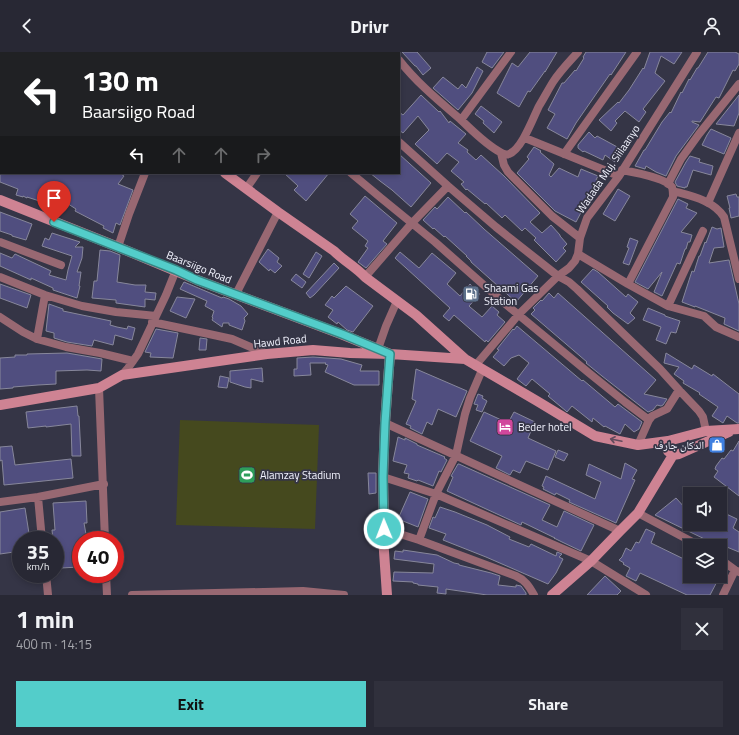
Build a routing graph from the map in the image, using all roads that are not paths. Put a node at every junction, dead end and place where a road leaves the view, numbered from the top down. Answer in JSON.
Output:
{"nodes":[{"id":1,"x":511,"y":52,"type":"edge"},
{"id":2,"x":578,"y":52,"type":"edge"},
{"id":3,"x":637,"y":52,"type":"edge"},
{"id":4,"x":697,"y":52,"type":"edge"},
{"id":5,"x":400,"y":61,"type":"edge"},
{"id":6,"x":739,"y":84,"type":"edge"},
{"id":7,"x":461,"y":120,"type":"junction"},
{"id":8,"x":739,"y":133,"type":"edge"},
{"id":9,"x":525,"y":138,"type":"junction"},
{"id":10,"x":400,"y":143,"type":"edge"},
{"id":11,"x":501,"y":153,"type":"junction"},
{"id":12,"x":564,"y":154,"type":"junction"},
{"id":13,"x":620,"y":173,"type":"junction"},
{"id":14,"x":145,"y":174,"type":"edge"},
{"id":15,"x":227,"y":174,"type":"edge"},
{"id":16,"x":256,"y":174,"type":"edge"},
{"id":17,"x":352,"y":174,"type":"edge"},
{"id":18,"x":448,"y":186,"type":"junction"},
{"id":19,"x":671,"y":187,"type":"junction"},
{"id":20,"x":246,"y":189,"type":"junction"},
{"id":21,"x":0,"y":200,"type":"edge"},
{"id":22,"x":708,"y":203,"type":"junction"},
{"id":23,"x":278,"y":212,"type":"junction"},
{"id":24,"x":412,"y":222,"type":"junction"},
{"id":25,"x":703,"y":231,"type":"dead end"},
{"id":26,"x":580,"y":238,"type":"junction"},
{"id":27,"x":0,"y":242,"type":"edge"},
{"id":28,"x":118,"y":247,"type":"junction"},
{"id":29,"x":578,"y":254,"type":"junction"},
{"id":30,"x":61,"y":265,"type":"dead end"},
{"id":31,"x":176,"y":270,"type":"junction"},
{"id":32,"x":558,"y":276,"type":"junction"},
{"id":33,"x":0,"y":277,"type":"edge"},
{"id":34,"x":365,"y":277,"type":"junction"},
{"id":35,"x":739,"y":279,"type":"edge"},
{"id":36,"x":628,"y":284,"type":"junction"},
{"id":37,"x":236,"y":294,"type":"junction"},
{"id":38,"x":46,"y":295,"type":"junction"},
{"id":39,"x":397,"y":301,"type":"junction"},
{"id":40,"x":668,"y":306,"type":"junction"},
{"id":41,"x":519,"y":314,"type":"junction"},
{"id":42,"x":0,"y":317,"type":"edge"},
{"id":43,"x":154,"y":319,"type":"junction"},
{"id":44,"x":739,"y":337,"type":"edge"},
{"id":45,"x":37,"y":339,"type":"junction"},
{"id":46,"x":378,"y":349,"type":"junction"},
{"id":47,"x":267,"y":354,"type":"junction"},
{"id":48,"x":390,"y":354,"type":"junction"},
{"id":49,"x":465,"y":359,"type":"junction"},
{"id":50,"x":133,"y":361,"type":"junction"},
{"id":51,"x":479,"y":368,"type":"junction"},
{"id":52,"x":122,"y":375,"type":"junction"},
{"id":53,"x":99,"y":388,"type":"junction"},
{"id":54,"x":679,"y":390,"type":"junction"},
{"id":55,"x":0,"y":405,"type":"edge"},
{"id":56,"x":649,"y":420,"type":"junction"},
{"id":57,"x":385,"y":423,"type":"junction"},
{"id":58,"x":738,"y":429,"type":"edge"},
{"id":59,"x":706,"y":431,"type":"junction"},
{"id":60,"x":678,"y":438,"type":"junction"},
{"id":61,"x":638,"y":445,"type":"junction"},
{"id":62,"x":672,"y":450,"type":"junction"},
{"id":63,"x":456,"y":455,"type":"junction"},
{"id":64,"x":383,"y":477,"type":"junction"},
{"id":65,"x":104,"y":484,"type":"junction"},
{"id":66,"x":436,"y":494,"type":"junction"},
{"id":67,"x":38,"y":498,"type":"junction"},
{"id":68,"x":0,"y":502,"type":"edge"},
{"id":69,"x":638,"y":513,"type":"junction"},
{"id":70,"x":384,"y":529,"type":"junction"},
{"id":71,"x":41,"y":531,"type":"edge"},
{"id":72,"x":106,"y":531,"type":"edge"},
{"id":73,"x":620,"y":531,"type":"junction"},
{"id":74,"x":687,"y":539,"type":"edge"},
{"id":75,"x":419,"y":540,"type":"junction"},
{"id":76,"x":591,"y":561,"type":"junction"},
{"id":77,"x":727,"y":564,"type":"edge"},
{"id":78,"x":737,"y":571,"type":"edge"},
{"id":79,"x":47,"y":583,"type":"edge"},
{"id":80,"x":106,"y":583,"type":"edge"},
{"id":81,"x":48,"y":595,"type":"edge"},
{"id":82,"x":107,"y":595,"type":"edge"},
{"id":83,"x":132,"y":595,"type":"edge"},
{"id":84,"x":344,"y":595,"type":"edge"},
{"id":85,"x":387,"y":595,"type":"edge"},
{"id":86,"x":534,"y":595,"type":"edge"},
{"id":87,"x":552,"y":595,"type":"edge"},
{"id":88,"x":646,"y":595,"type":"edge"},
{"id":89,"x":723,"y":595,"type":"edge"}],
"edges":[{"from":1,"to":7,"type":"street"},
{"from":2,"to":9,"type":"street"},
{"from":3,"to":12,"type":"street"},
{"from":4,"to":13,"type":"street","name":"Wadada Muj. Siilaanyo"},
{"from":5,"to":7,"type":"street"},
{"from":6,"to":19,"type":"street"},
{"from":7,"to":11,"type":"street"},
{"from":8,"to":22,"type":"street"},
{"from":9,"to":11,"type":"street"},
{"from":9,"to":12,"type":"street"},
{"from":10,"to":18,"type":"street"},
{"from":11,"to":26,"type":"street"},
{"from":12,"to":13,"type":"street"},
{"from":13,"to":19,"type":"street"},
{"from":13,"to":26,"type":"street","name":"Wadada Muj. Siilaanyo"},
{"from":14,"to":28,"type":"street"},
{"from":15,"to":20,"type":"street"},
{"from":16,"to":20,"type":"street"},
{"from":17,"to":24,"type":"street"},
{"from":18,"to":24,"type":"street"},
{"from":18,"to":32,"type":"street"},
{"from":19,"to":22,"type":"street"},
{"from":19,"to":36,"type":"street"},
{"from":20,"to":23,"type":"street"},
{"from":21,"to":28,"type":"street","name":"Baarsiigo Road"},
{"from":22,"to":35,"type":"street"},
{"from":23,"to":34,"type":"street"},
{"from":23,"to":37,"type":"street"},
{"from":24,"to":34,"type":"street"},
{"from":24,"to":41,"type":"street"},
{"from":25,"to":40,"type":"street"},
{"from":26,"to":29,"type":"street","name":"Wadada Muj. Siilaanyo"},
{"from":27,"to":30,"type":"street"},
{"from":28,"to":31,"type":"street","name":"Baarsiigo Road"},
{"from":29,"to":32,"type":"street","name":"Wadada Muj. Siilaanyo"},
{"from":29,"to":36,"type":"street"},
{"from":31,"to":37,"type":"street","name":"Baarsiigo Road"},
{"from":31,"to":43,"type":"street"},
{"from":32,"to":41,"type":"street","name":"Wadada Muj. Siilaanyo"},
{"from":32,"to":54,"type":"street"},
{"from":33,"to":38,"type":"street"},
{"from":34,"to":39,"type":"street"},
{"from":36,"to":40,"type":"street"},
{"from":37,"to":46,"type":"street","name":"Baarsiigo Road"},
{"from":38,"to":43,"type":"street"},
{"from":38,"to":45,"type":"street"},
{"from":39,"to":46,"type":"street"},
{"from":39,"to":49,"type":"street"},
{"from":40,"to":44,"type":"street"},
{"from":41,"to":51,"type":"street","name":"Wadada Muj. Siilaanyo"},
{"from":41,"to":56,"type":"street"},
{"from":42,"to":45,"type":"street"},
{"from":43,"to":47,"type":"street"},
{"from":43,"to":50,"type":"street"},
{"from":45,"to":50,"type":"street"},
{"from":46,"to":48,"type":"street","name":"Baarsiigo Road"},
{"from":47,"to":48,"type":"street","name":"Hawd Road"},
{"from":47,"to":52,"type":"street","name":"Hawd Road"},
{"from":48,"to":49,"type":"street","name":"Hawd Road"},
{"from":48,"to":57,"type":"street"},
{"from":49,"to":51,"type":"street"},
{"from":50,"to":52,"type":"street"},
{"from":61,"to":51,"type":"street","one_way":true},
{"from":51,"to":63,"type":"street","name":"Wadada Muj. Siilaanyo"},
{"from":52,"to":53,"type":"street","name":"Hawd Road"},
{"from":53,"to":55,"type":"street","name":"Hawd Road"},
{"from":53,"to":65,"type":"street"},
{"from":54,"to":56,"type":"street"},
{"from":54,"to":59,"type":"street"},
{"from":56,"to":61,"type":"street"},
{"from":57,"to":63,"type":"street"},
{"from":57,"to":64,"type":"street"},
{"from":58,"to":59,"type":"street"},
{"from":58,"to":62,"type":"street"},
{"from":59,"to":60,"type":"street"},
{"from":60,"to":62,"type":"street"},
{"from":60,"to":62,"type":"street"},
{"from":61,"to":62,"type":"street"},
{"from":62,"to":69,"type":"street"},
{"from":63,"to":66,"type":"street","name":"Wadada Muj. Siilaanyo"},
{"from":63,"to":73,"type":"street"},
{"from":64,"to":66,"type":"street"},
{"from":64,"to":70,"type":"street"},
{"from":65,"to":67,"type":"street"},
{"from":65,"to":72,"type":"street"},
{"from":66,"to":75,"type":"street","name":"Wadada Muj. Siilaanyo"},
{"from":66,"to":76,"type":"street"},
{"from":67,"to":68,"type":"street"},
{"from":67,"to":71,"type":"street"},
{"from":69,"to":73,"type":"street"},
{"from":69,"to":74,"type":"street"},
{"from":70,"to":75,"type":"street"},
{"from":70,"to":85,"type":"street"},
{"from":73,"to":76,"type":"street"},
{"from":75,"to":86,"type":"street"},
{"from":76,"to":87,"type":"street"},
{"from":76,"to":88,"type":"street"},
{"from":77,"to":78,"type":"street"},
{"from":78,"to":89,"type":"street"},
{"from":79,"to":81,"type":"street"},
{"from":80,"to":82,"type":"street"},
{"from":83,"to":84,"type":"street"}]}
